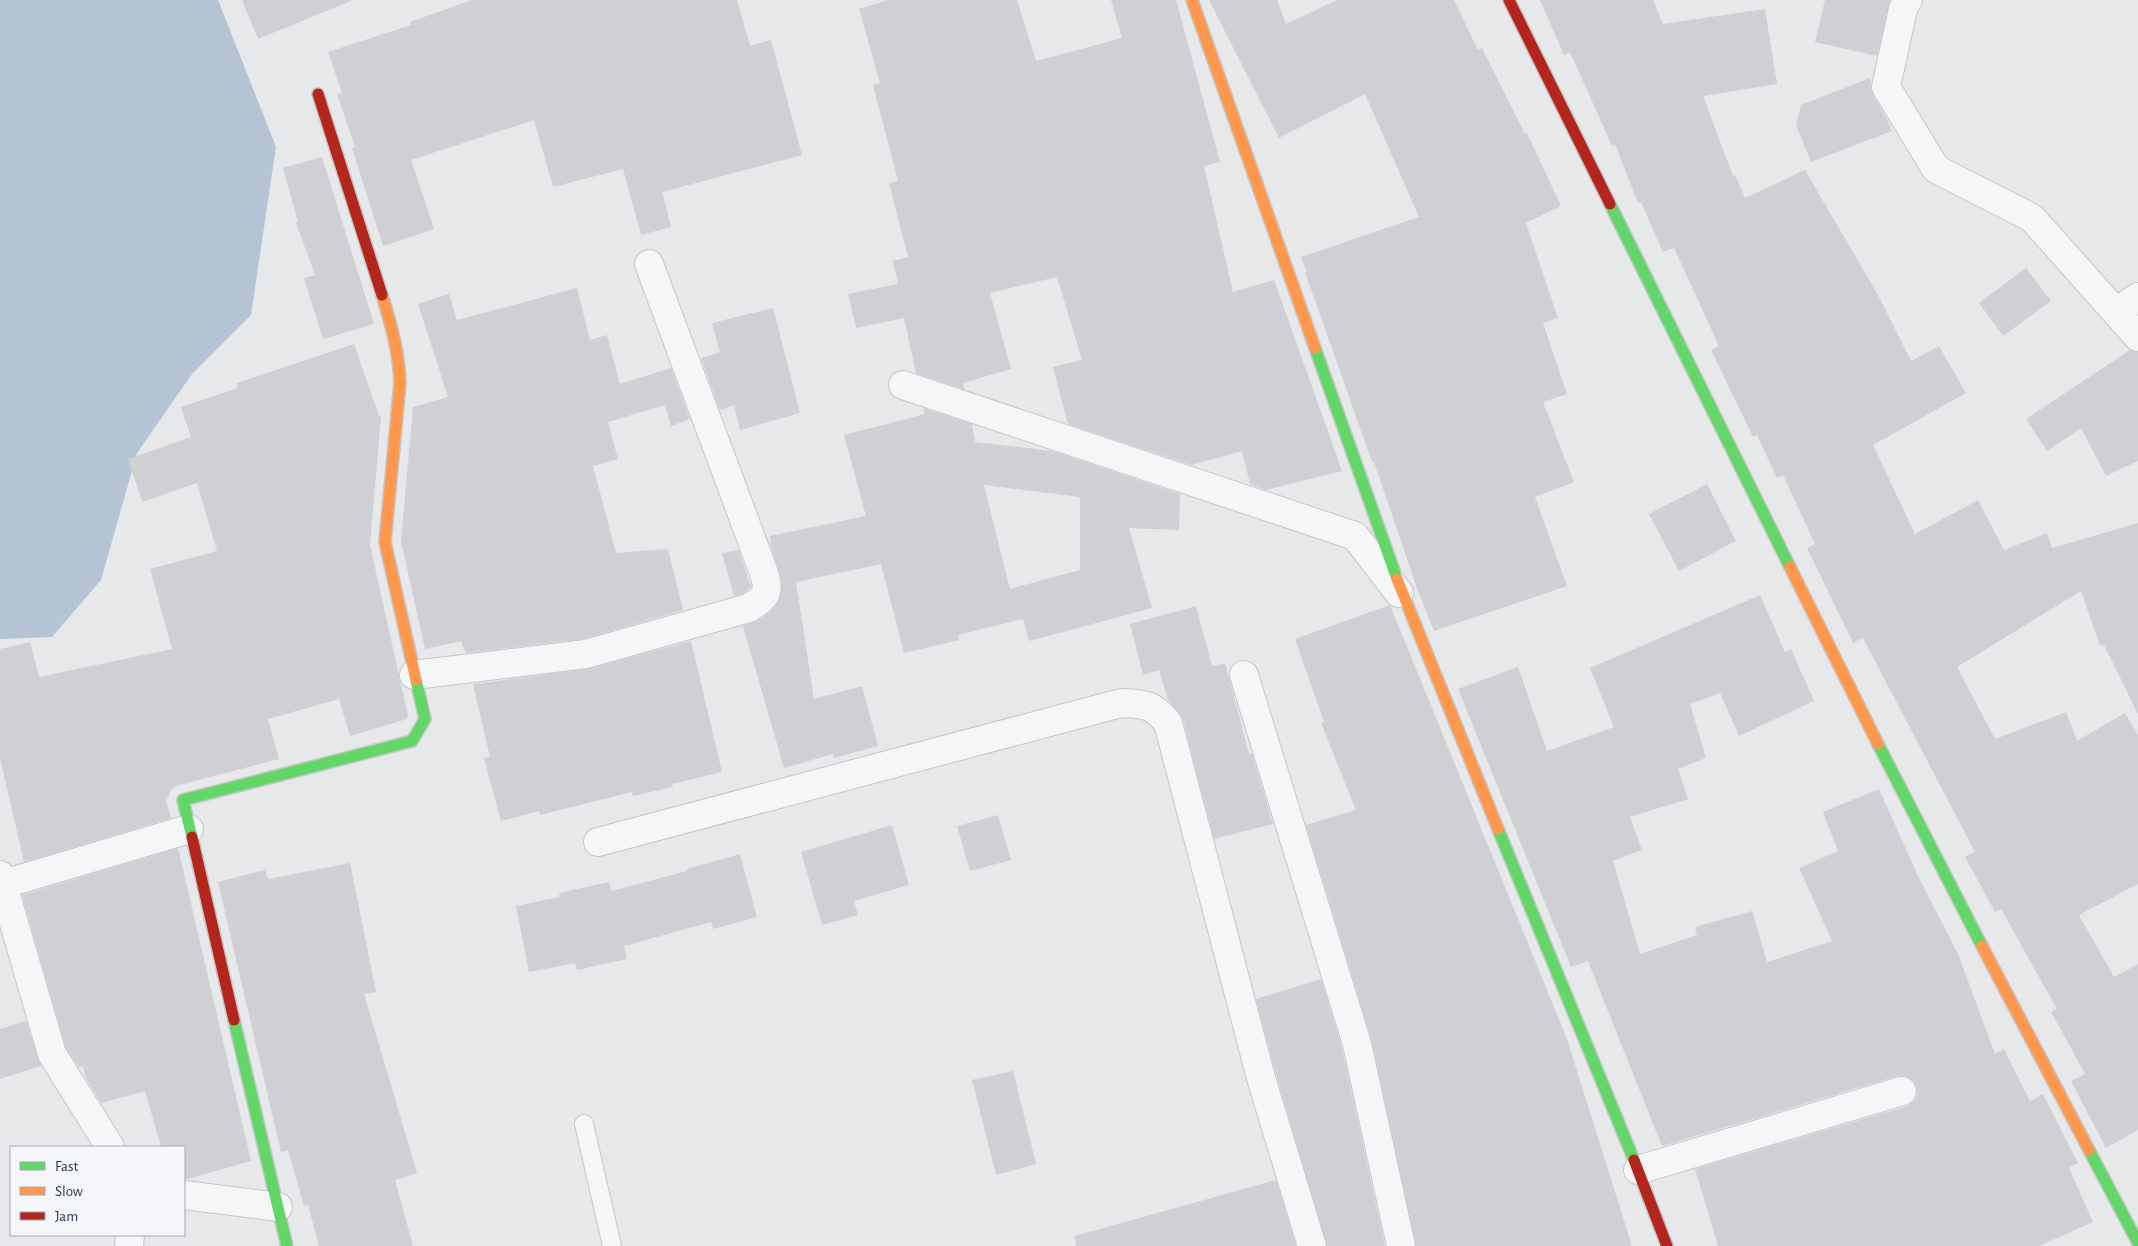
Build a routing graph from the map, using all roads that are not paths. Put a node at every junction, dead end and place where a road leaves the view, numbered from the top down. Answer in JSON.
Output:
{"nodes":[{"id":1,"x":1192,"y":0,"type":"edge"},
{"id":2,"x":1509,"y":0,"type":"edge"},
{"id":3,"x":1908,"y":0,"type":"edge"},
{"id":4,"x":318,"y":94,"type":"dead end"},
{"id":5,"x":649,"y":264,"type":"dead end"},
{"id":6,"x":2127,"y":304,"type":"edge"},
{"id":7,"x":2138,"y":337,"type":"edge"},
{"id":8,"x":903,"y":384,"type":"dead end"},
{"id":9,"x":1403,"y":597,"type":"junction"},
{"id":10,"x":414,"y":675,"type":"junction"},
{"id":11,"x":1244,"y":675,"type":"dead end"},
{"id":12,"x":189,"y":829,"type":"junction"},
{"id":13,"x":598,"y":842,"type":"dead end"},
{"id":14,"x":1,"y":881,"type":"edge"},
{"id":15,"x":1902,"y":1091,"type":"dead end"},
{"id":16,"x":584,"y":1124,"type":"dead end"},
{"id":17,"x":109,"y":1146,"type":"edge"},
{"id":18,"x":1638,"y":1170,"type":"junction"},
{"id":19,"x":185,"y":1195,"type":"edge"},
{"id":20,"x":278,"y":1207,"type":"junction"},
{"id":21,"x":2138,"y":1243,"type":"edge"},
{"id":22,"x":287,"y":1246,"type":"edge"},
{"id":23,"x":612,"y":1246,"type":"edge"},
{"id":24,"x":1312,"y":1246,"type":"edge"},
{"id":25,"x":1401,"y":1246,"type":"edge"},
{"id":26,"x":1667,"y":1246,"type":"edge"}],
"edges":[{"from":1,"to":9,"type":"street"},
{"from":2,"to":21,"type":"street"},
{"from":3,"to":6,"type":"street"},
{"from":4,"to":10,"type":"street"},
{"from":5,"to":10,"type":"street"},
{"from":6,"to":7,"type":"street"},
{"from":8,"to":9,"type":"street"},
{"from":9,"to":18,"type":"street"},
{"from":10,"to":12,"type":"street"},
{"from":11,"to":25,"type":"street"},
{"from":12,"to":14,"type":"street"},
{"from":12,"to":20,"type":"street"},
{"from":13,"to":24,"type":"street"},
{"from":14,"to":17,"type":"street"},
{"from":15,"to":18,"type":"street"},
{"from":16,"to":23,"type":"lane"},
{"from":18,"to":26,"type":"street"},
{"from":19,"to":20,"type":"street"},
{"from":20,"to":22,"type":"street"}]}
